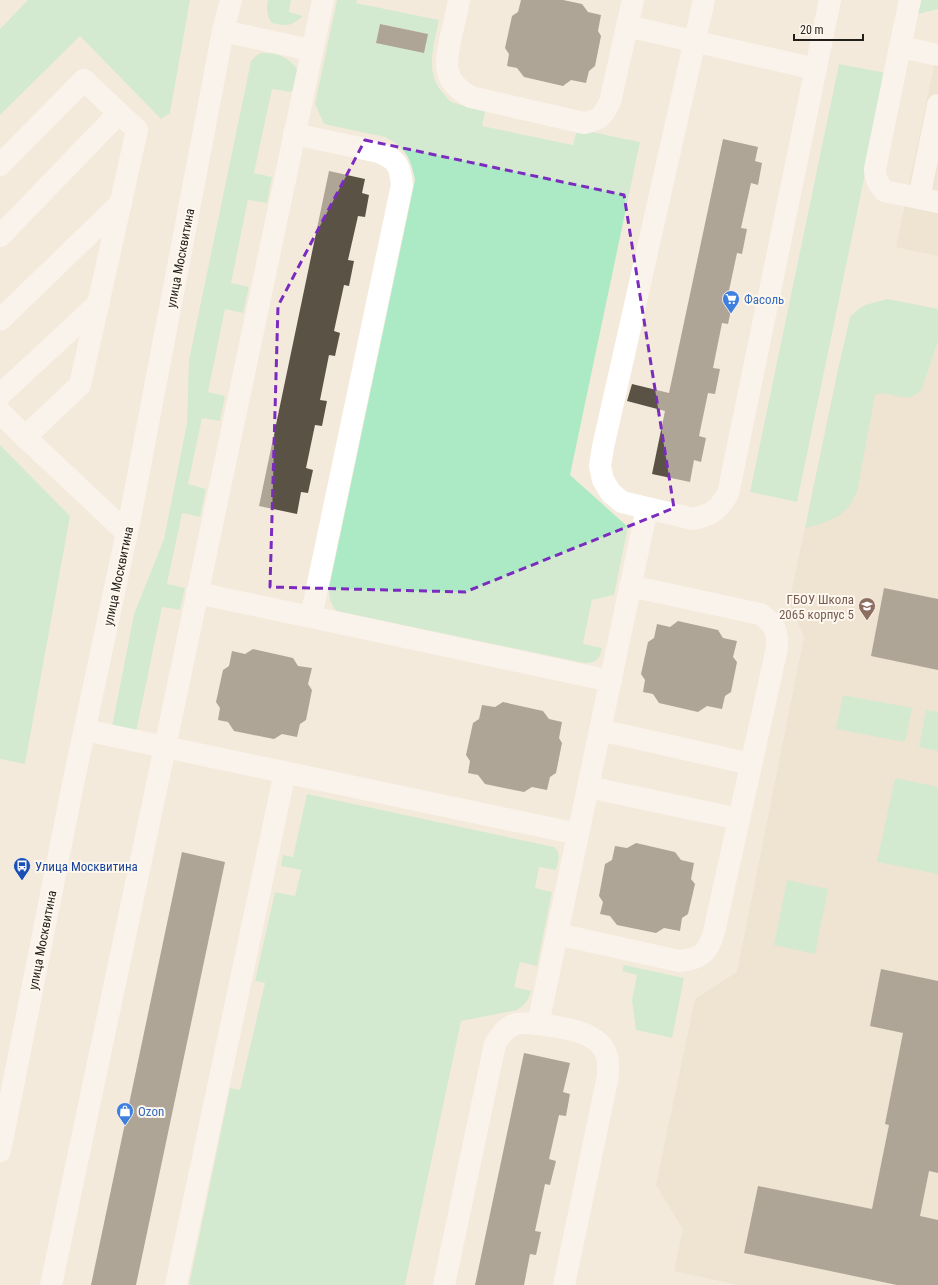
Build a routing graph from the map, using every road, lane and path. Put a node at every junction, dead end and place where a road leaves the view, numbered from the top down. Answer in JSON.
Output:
{"nodes":[{"id":1,"x":231,"y":0,"type":"edge"},
{"id":2,"x":323,"y":0,"type":"edge"},
{"id":3,"x":460,"y":0,"type":"edge"},
{"id":4,"x":633,"y":0,"type":"edge"},
{"id":5,"x":704,"y":0,"type":"edge"},
{"id":6,"x":830,"y":0,"type":"edge"},
{"id":7,"x":910,"y":0,"type":"edge"},
{"id":8,"x":627,"y":26,"type":"junction"},
{"id":9,"x":224,"y":31,"type":"junction"},
{"id":10,"x":695,"y":41,"type":"junction"},
{"id":11,"x":900,"y":47,"type":"junction"},
{"id":12,"x":311,"y":50,"type":"junction"},
{"id":13,"x":938,"y":55,"type":"edge"},
{"id":14,"x":816,"y":69,"type":"junction"},
{"id":15,"x":938,"y":105,"type":"edge"},
{"id":16,"x":119,"y":113,"type":"junction"},
{"id":17,"x":294,"y":134,"type":"junction"},
{"id":18,"x":0,"y":165,"type":"edge"},
{"id":19,"x":928,"y":200,"type":"edge"},
{"id":20,"x":121,"y":203,"type":"junction"},
{"id":21,"x":0,"y":236,"type":"edge"},
{"id":22,"x":99,"y":303,"type":"junction"},
{"id":23,"x":0,"y":320,"type":"edge"},
{"id":24,"x":0,"y":395,"type":"edge"},
{"id":25,"x":0,"y":412,"type":"edge"},
{"id":26,"x":25,"y":437,"type":"junction"},
{"id":27,"x":647,"y":508,"type":"junction"},
{"id":28,"x":127,"y":533,"type":"junction"},
{"id":29,"x":630,"y":586,"type":"junction"},
{"id":30,"x":197,"y":593,"type":"junction"},
{"id":31,"x":311,"y":617,"type":"junction"},
{"id":32,"x":611,"y":681,"type":"junction"},
{"id":33,"x":85,"y":730,"type":"junction"},
{"id":34,"x":600,"y":730,"type":"junction"},
{"id":35,"x":165,"y":747,"type":"junction"},
{"id":36,"x":751,"y":764,"type":"junction"},
{"id":37,"x":285,"y":772,"type":"junction"},
{"id":38,"x":588,"y":787,"type":"junction"},
{"id":39,"x":739,"y":819,"type":"junction"},
{"id":40,"x":578,"y":834,"type":"junction"},
{"id":41,"x":557,"y":934,"type":"junction"},
{"id":42,"x":538,"y":1024,"type":"junction"},
{"id":43,"x":0,"y":1151,"type":"edge"},
{"id":44,"x":51,"y":1285,"type":"edge"},
{"id":45,"x":176,"y":1285,"type":"edge"},
{"id":46,"x":444,"y":1285,"type":"edge"},
{"id":47,"x":564,"y":1285,"type":"edge"}],
"edges":[{"from":1,"to":9,"type":"street","name":"улица Москвитина"},
{"from":2,"to":12,"type":"street"},
{"from":3,"to":8,"type":"street"},
{"from":4,"to":8,"type":"street"},
{"from":5,"to":10,"type":"street"},
{"from":6,"to":14,"type":"street"},
{"from":7,"to":11,"type":"street"},
{"from":8,"to":10,"type":"street"},
{"from":9,"to":12,"type":"street"},
{"from":9,"to":28,"type":"street","name":"улица Москвитина"},
{"from":10,"to":14,"type":"street"},
{"from":10,"to":27,"type":"street"},
{"from":11,"to":13,"type":"street"},
{"from":11,"to":19,"type":"street"},
{"from":12,"to":17,"type":"street"},
{"from":14,"to":27,"type":"street"},
{"from":15,"to":19,"type":"street"},
{"from":16,"to":18,"type":"street"},
{"from":16,"to":20,"type":"street"},
{"from":16,"to":21,"type":"street"},
{"from":17,"to":30,"type":"street"},
{"from":17,"to":31,"type":"street"},
{"from":20,"to":22,"type":"street"},
{"from":20,"to":23,"type":"street"},
{"from":22,"to":24,"type":"street"},
{"from":22,"to":26,"type":"street"},
{"from":25,"to":26,"type":"street"},
{"from":26,"to":28,"type":"street"},
{"from":27,"to":29,"type":"street"},
{"from":28,"to":33,"type":"street","name":"улица Москвитина"},
{"from":29,"to":32,"type":"street"},
{"from":29,"to":36,"type":"street"},
{"from":30,"to":31,"type":"street"},
{"from":30,"to":35,"type":"street"},
{"from":31,"to":32,"type":"street"},
{"from":32,"to":34,"type":"street"},
{"from":33,"to":35,"type":"street"},
{"from":33,"to":43,"type":"street","name":"улица Москвитина"},
{"from":34,"to":36,"type":"street"},
{"from":34,"to":38,"type":"street"},
{"from":35,"to":37,"type":"street"},
{"from":35,"to":44,"type":"street"},
{"from":36,"to":39,"type":"street"},
{"from":37,"to":40,"type":"street"},
{"from":37,"to":45,"type":"street"},
{"from":38,"to":39,"type":"street"},
{"from":38,"to":40,"type":"street"},
{"from":39,"to":41,"type":"street"},
{"from":40,"to":41,"type":"street"},
{"from":41,"to":42,"type":"street"},
{"from":42,"to":46,"type":"street"},
{"from":42,"to":47,"type":"street"}]}
